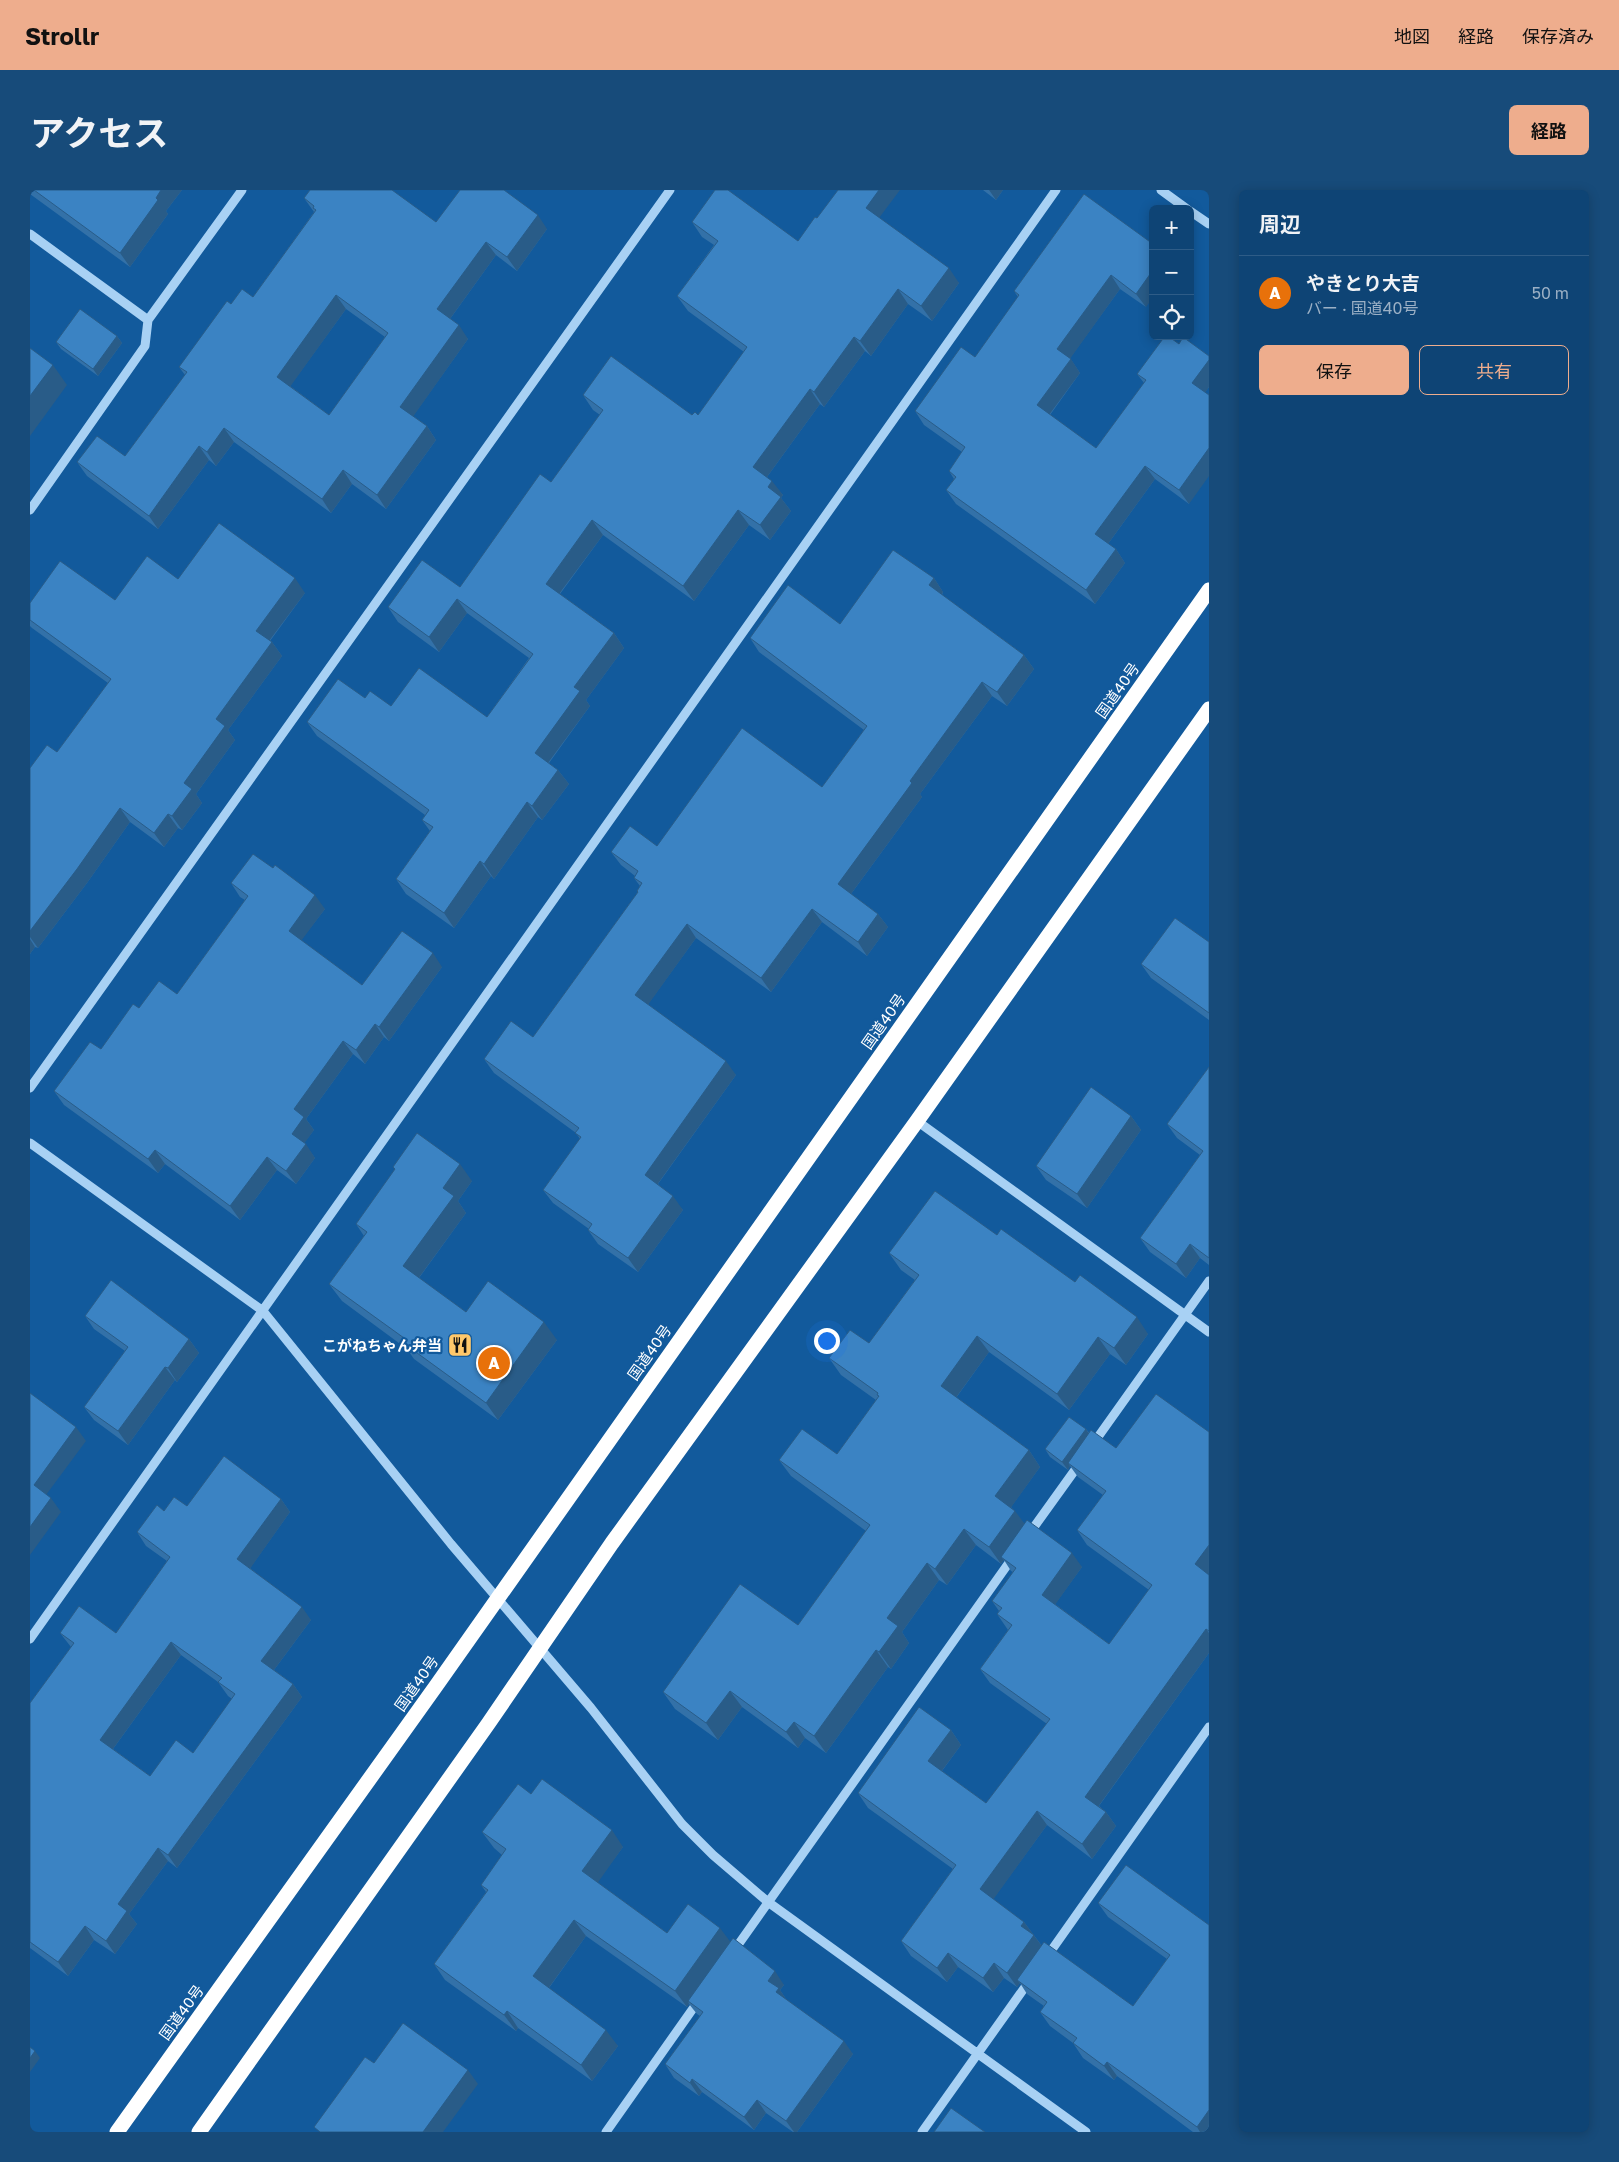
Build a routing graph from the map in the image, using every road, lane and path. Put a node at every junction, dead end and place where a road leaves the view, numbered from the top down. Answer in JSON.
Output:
{"nodes":[{"id":1,"x":242,"y":190,"type":"edge"},
{"id":2,"x":670,"y":190,"type":"edge"},
{"id":3,"x":1056,"y":190,"type":"edge"},
{"id":4,"x":1161,"y":190,"type":"edge"},
{"id":5,"x":1182,"y":205,"type":"edge"},
{"id":6,"x":1194,"y":214,"type":"edge"},
{"id":7,"x":1209,"y":224,"type":"edge"},
{"id":8,"x":30,"y":234,"type":"edge"},
{"id":9,"x":148,"y":320,"type":"junction"},
{"id":10,"x":30,"y":510,"type":"edge"},
{"id":11,"x":1209,"y":590,"type":"edge"},
{"id":12,"x":1209,"y":709,"type":"edge"},
{"id":13,"x":30,"y":1088,"type":"edge"},
{"id":14,"x":918,"y":1121,"type":"junction"},
{"id":15,"x":30,"y":1143,"type":"edge"},
{"id":16,"x":1209,"y":1281,"type":"edge"},
{"id":17,"x":262,"y":1311,"type":"junction"},
{"id":18,"x":1185,"y":1315,"type":"junction"},
{"id":19,"x":1209,"y":1332,"type":"edge"},
{"id":20,"x":1023,"y":1543,"type":"edge"},
{"id":21,"x":1017,"y":1551,"type":"edge"},
{"id":22,"x":497,"y":1598,"type":"junction"},
{"id":23,"x":30,"y":1639,"type":"edge"},
{"id":24,"x":540,"y":1650,"type":"junction"},
{"id":25,"x":1209,"y":1727,"type":"edge"},
{"id":26,"x":768,"y":1902,"type":"junction"},
{"id":27,"x":729,"y":1958,"type":"edge"},
{"id":28,"x":1040,"y":1967,"type":"edge"},
{"id":29,"x":1034,"y":1975,"type":"edge"},
{"id":30,"x":707,"y":1989,"type":"edge"},
{"id":31,"x":977,"y":2055,"type":"junction"},
{"id":32,"x":117,"y":2132,"type":"edge"},
{"id":33,"x":198,"y":2132,"type":"edge"},
{"id":34,"x":606,"y":2132,"type":"edge"},
{"id":35,"x":922,"y":2132,"type":"edge"},
{"id":36,"x":1086,"y":2132,"type":"edge"}],
"edges":[{"from":1,"to":9,"type":"street"},
{"from":2,"to":13,"type":"street"},
{"from":3,"to":17,"type":"street"},
{"from":4,"to":5,"type":"street"},
{"from":6,"to":7,"type":"street"},
{"from":8,"to":9,"type":"street"},
{"from":9,"to":10,"type":"street"},
{"from":11,"to":22,"type":"highway","name":"国道40号"},
{"from":12,"to":14,"type":"highway"},
{"from":14,"to":18,"type":"street"},
{"from":14,"to":24,"type":"highway"},
{"from":15,"to":17,"type":"street"},
{"from":16,"to":18,"type":"street"},
{"from":17,"to":22,"type":"street"},
{"from":17,"to":23,"type":"street"},
{"from":18,"to":19,"type":"street"},
{"from":18,"to":20,"type":"street"},
{"from":21,"to":26,"type":"street"},
{"from":22,"to":24,"type":"street"},
{"from":22,"to":32,"type":"highway","name":"国道40号"},
{"from":24,"to":26,"type":"street"},
{"from":24,"to":33,"type":"highway"},
{"from":25,"to":28,"type":"street"},
{"from":26,"to":27,"type":"street"},
{"from":26,"to":31,"type":"street"},
{"from":29,"to":31,"type":"street"},
{"from":30,"to":34,"type":"street"},
{"from":31,"to":35,"type":"street"},
{"from":31,"to":36,"type":"street"}]}
